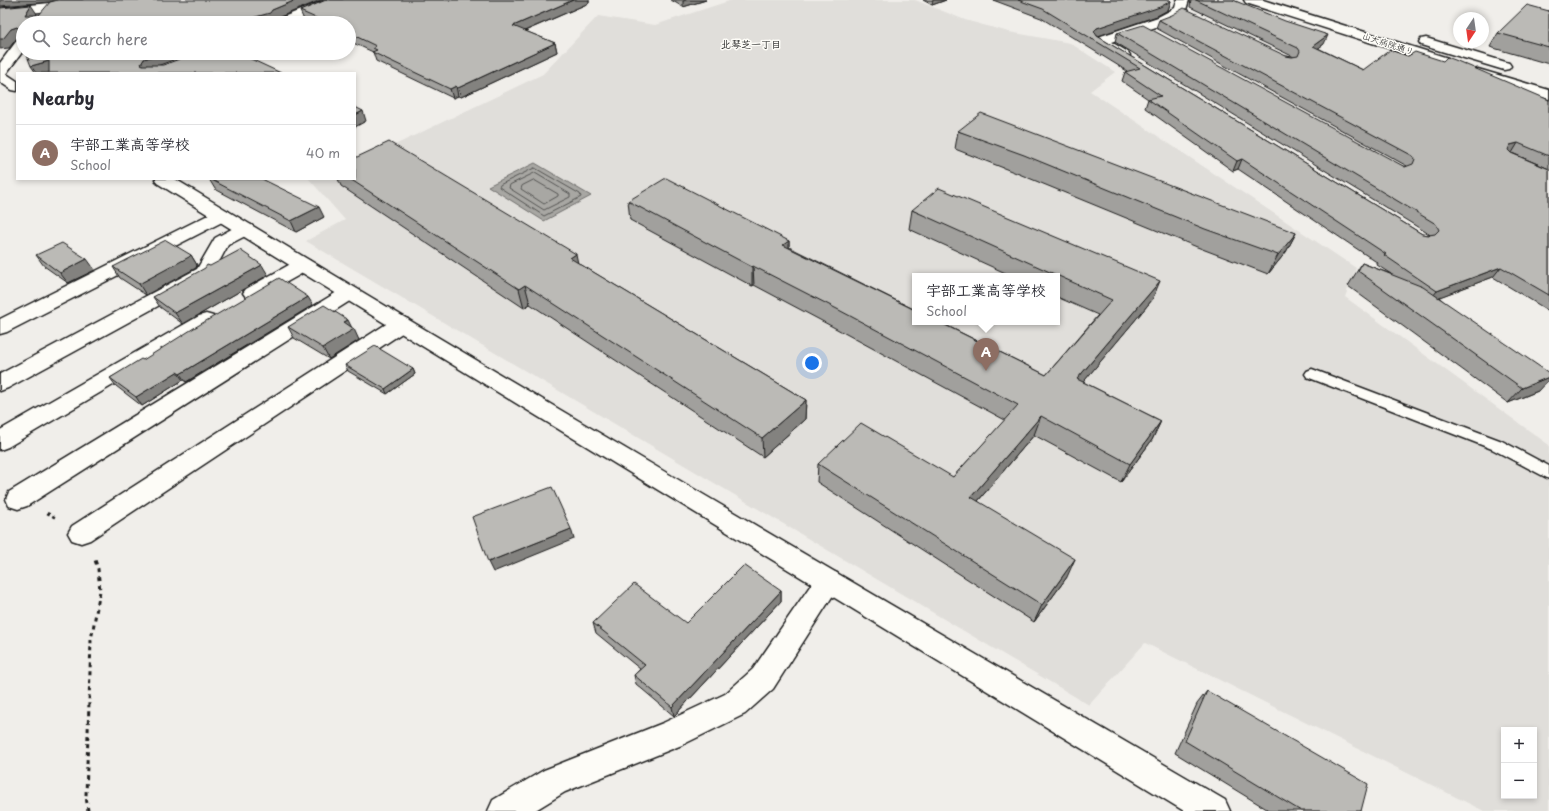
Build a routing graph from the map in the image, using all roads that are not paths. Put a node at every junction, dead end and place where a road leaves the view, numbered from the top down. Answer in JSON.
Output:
{"nodes":[{"id":1,"x":76,"y":0,"type":"edge"},
{"id":2,"x":336,"y":0,"type":"edge"},
{"id":3,"x":1250,"y":0,"type":"edge"},
{"id":4,"x":1289,"y":0,"type":"edge"},
{"id":5,"x":1182,"y":5,"type":"edge"},
{"id":6,"x":50,"y":7,"type":"junction"},
{"id":7,"x":0,"y":12,"type":"edge"},
{"id":8,"x":43,"y":16,"type":"edge"},
{"id":9,"x":298,"y":16,"type":"edge"},
{"id":10,"x":1195,"y":16,"type":"edge"},
{"id":11,"x":1142,"y":28,"type":"junction"},
{"id":12,"x":1156,"y":35,"type":"edge"},
{"id":13,"x":16,"y":51,"type":"edge"},
{"id":14,"x":1134,"y":62,"type":"edge"},
{"id":15,"x":1452,"y":64,"type":"edge"},
{"id":16,"x":1467,"y":69,"type":"edge"},
{"id":17,"x":1519,"y":71,"type":"dead end"},
{"id":18,"x":0,"y":72,"type":"edge"},
{"id":19,"x":0,"y":76,"type":"edge"},
{"id":20,"x":16,"y":86,"type":"edge"},
{"id":21,"x":1549,"y":95,"type":"edge"},
{"id":22,"x":165,"y":180,"type":"edge"},
{"id":23,"x":222,"y":214,"type":"junction"},
{"id":24,"x":245,"y":229,"type":"junction"},
{"id":25,"x":302,"y":265,"type":"junction"},
{"id":26,"x":349,"y":293,"type":"junction"},
{"id":27,"x":401,"y":324,"type":"junction"},
{"id":28,"x":0,"y":327,"type":"edge"},
{"id":29,"x":1312,"y":374,"type":"dead end"},
{"id":30,"x":0,"y":383,"type":"edge"},
{"id":31,"x":0,"y":441,"type":"edge"},
{"id":32,"x":1549,"y":473,"type":"edge"},
{"id":33,"x":18,"y":499,"type":"road end"},
{"id":34,"x":81,"y":533,"type":"road end"},
{"id":35,"x":828,"y":581,"type":"junction"},
{"id":36,"x":504,"y":811,"type":"edge"},
{"id":37,"x":1214,"y":811,"type":"edge"}],
"edges":[{"from":1,"to":6,"type":"street"},
{"from":2,"to":9,"type":"street"},
{"from":3,"to":15,"type":"street","name":"山大病院通り"},
{"from":4,"to":17,"type":"street","name":"山大病院通り"},
{"from":5,"to":10,"type":"street"},
{"from":5,"to":11,"type":"street"},
{"from":6,"to":7,"type":"street"},
{"from":6,"to":8,"type":"street"},
{"from":11,"to":12,"type":"street"},
{"from":11,"to":14,"type":"street"},
{"from":13,"to":18,"type":"street"},
{"from":16,"to":21,"type":"street"},
{"from":19,"to":20,"type":"street"},
{"from":22,"to":23,"type":"street"},
{"from":23,"to":24,"type":"street"},
{"from":23,"to":28,"type":"street"},
{"from":24,"to":25,"type":"street"},
{"from":24,"to":30,"type":"street"},
{"from":25,"to":26,"type":"street"},
{"from":25,"to":31,"type":"street"},
{"from":26,"to":27,"type":"street"},
{"from":26,"to":33,"type":"street"},
{"from":27,"to":34,"type":"street"},
{"from":27,"to":35,"type":"street"},
{"from":29,"to":32,"type":"lane"},
{"from":35,"to":36,"type":"street"},
{"from":35,"to":37,"type":"street"}]}
